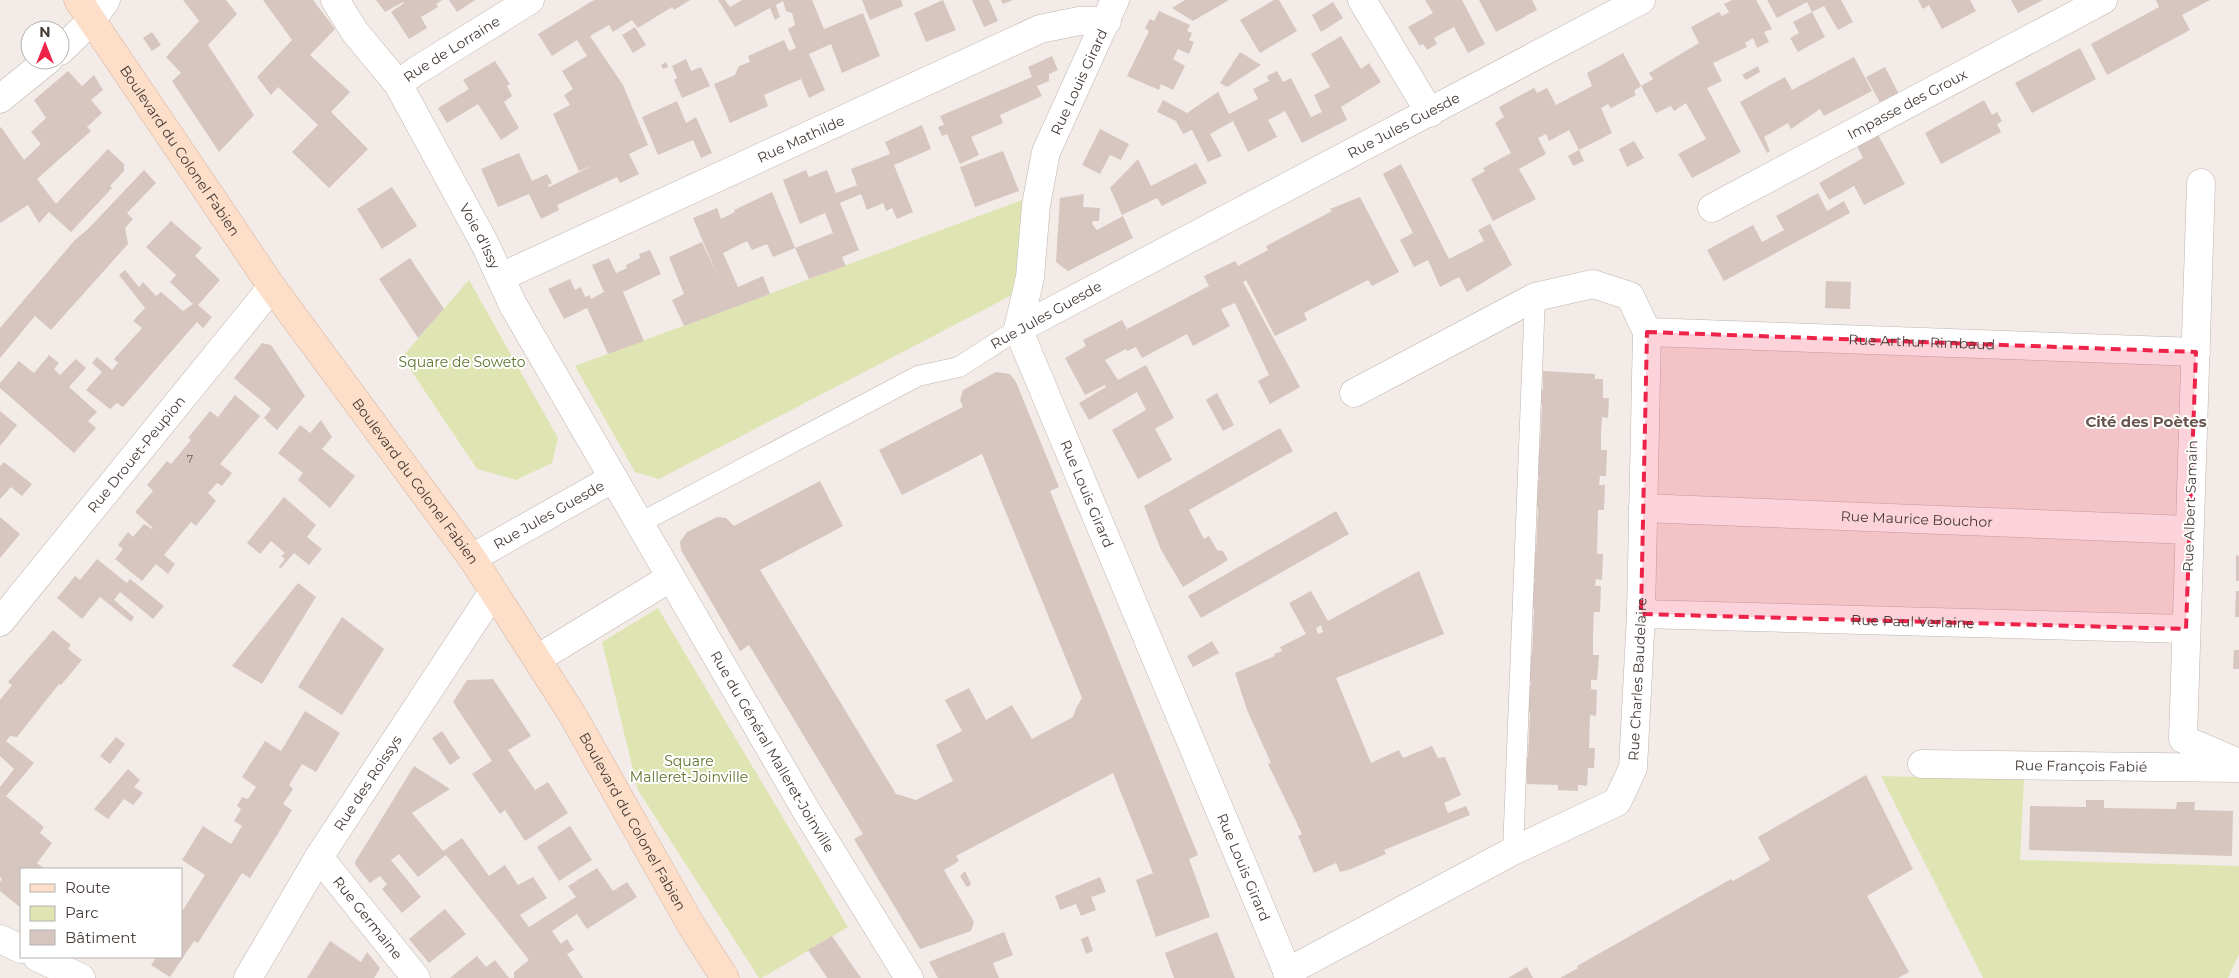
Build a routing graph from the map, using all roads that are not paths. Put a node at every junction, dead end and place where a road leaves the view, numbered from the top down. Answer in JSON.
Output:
{"nodes":[{"id":1,"x":335,"y":0,"type":"edge"},
{"id":2,"x":530,"y":0,"type":"edge"},
{"id":3,"x":1362,"y":0,"type":"edge"},
{"id":4,"x":1642,"y":0,"type":"edge"},
{"id":5,"x":2103,"y":0,"type":"edge"},
{"id":6,"x":92,"y":7,"type":"edge"},
{"id":7,"x":1111,"y":10,"type":"edge"},
{"id":8,"x":70,"y":37,"type":"edge"},
{"id":9,"x":36,"y":70,"type":"edge"},
{"id":10,"x":398,"y":84,"type":"junction"},
{"id":11,"x":0,"y":99,"type":"edge"},
{"id":12,"x":1430,"y":113,"type":"junction"},
{"id":13,"x":2201,"y":183,"type":"dead end"},
{"id":14,"x":1712,"y":208,"type":"dead end"},
{"id":15,"x":501,"y":277,"type":"junction"},
{"id":16,"x":272,"y":287,"type":"junction"},
{"id":17,"x":1535,"y":297,"type":"junction"},
{"id":18,"x":1018,"y":329,"type":"junction"},
{"id":19,"x":1647,"y":332,"type":"junction"},
{"id":20,"x":2196,"y":352,"type":"junction"},
{"id":21,"x":1354,"y":393,"type":"dead end"},
{"id":22,"x":612,"y":479,"type":"junction"},
{"id":23,"x":1643,"y":508,"type":"junction"},
{"id":24,"x":638,"y":524,"type":"junction"},
{"id":25,"x":2189,"y":530,"type":"junction"},
{"id":26,"x":472,"y":558,"type":"junction"},
{"id":27,"x":670,"y":578,"type":"junction"},
{"id":28,"x":494,"y":592,"type":"junction"},
{"id":29,"x":1641,"y":614,"type":"junction"},
{"id":30,"x":0,"y":622,"type":"edge"},
{"id":31,"x":2186,"y":629,"type":"junction"},
{"id":32,"x":537,"y":659,"type":"junction"},
{"id":33,"x":2239,"y":763,"type":"edge"},
{"id":34,"x":1922,"y":764,"type":"dead end"},
{"id":35,"x":2239,"y":768,"type":"edge"},
{"id":36,"x":1513,"y":851,"type":"junction"},
{"id":37,"x":319,"y":857,"type":"junction"},
{"id":38,"x":0,"y":939,"type":"edge"},
{"id":39,"x":20,"y":949,"type":"edge"},
{"id":40,"x":39,"y":958,"type":"edge"},
{"id":41,"x":68,"y":975,"type":"edge"},
{"id":42,"x":1288,"y":975,"type":"edge"},
{"id":43,"x":248,"y":978,"type":"edge"},
{"id":44,"x":416,"y":978,"type":"edge"},
{"id":45,"x":725,"y":978,"type":"edge"},
{"id":46,"x":909,"y":978,"type":"edge"}],
"edges":[{"from":1,"to":10,"type":"street","name":"Voie d'Issy"},
{"from":2,"to":10,"type":"street","name":"Rue de Lorraine"},
{"from":3,"to":12,"type":"street"},
{"from":4,"to":12,"type":"street","name":"Rue Jules Guesde"},
{"from":5,"to":14,"type":"street","name":"Impasse des Groux"},
{"from":6,"to":8,"type":"street"},
{"from":6,"to":16,"type":"main road","name":"Boulevard du Colonel Fabien"},
{"from":7,"to":15,"type":"street","name":"Rue Mathilde"},
{"from":7,"to":18,"type":"street","name":"Rue Louis Girard"},
{"from":9,"to":11,"type":"street"},
{"from":10,"to":15,"type":"street","name":"Voie d'Issy"},
{"from":12,"to":18,"type":"street","name":"Rue Jules Guesde"},
{"from":13,"to":20,"type":"street","name":"Rue Albert Samain"},
{"from":15,"to":22,"type":"street","name":"Voie d'Issy"},
{"from":16,"to":26,"type":"main road","name":"Boulevard du Colonel Fabien"},
{"from":16,"to":30,"type":"street","name":"Rue Drouet-Peupion"},
{"from":17,"to":19,"type":"street"},
{"from":17,"to":21,"type":"street"},
{"from":17,"to":36,"type":"lane"},
{"from":18,"to":24,"type":"lane","name":"Rue Jules Guesde"},
{"from":18,"to":42,"type":"street","name":"Rue Louis Girard"},
{"from":19,"to":20,"type":"street","name":"Rue Arthur Rimbaud"},
{"from":19,"to":23,"type":"street","name":"Rue Charles Baudelaire"},
{"from":20,"to":25,"type":"street","name":"Rue Albert Samain"},
{"from":22,"to":24,"type":"street","name":"Rue Jules Guesde"},
{"from":22,"to":26,"type":"street","name":"Rue Jules Guesde"},
{"from":23,"to":25,"type":"street","name":"Rue Maurice Bouchor"},
{"from":23,"to":29,"type":"street","name":"Rue Charles Baudelaire"},
{"from":24,"to":27,"type":"street","name":"Rue du Général Malleret-Joinville"},
{"from":25,"to":31,"type":"street","name":"Rue Albert Samain"},
{"from":26,"to":28,"type":"main road","name":"Boulevard du Colonel Fabien"},
{"from":27,"to":32,"type":"street"},
{"from":27,"to":46,"type":"street","name":"Rue du Général Malleret-Joinville"},
{"from":28,"to":32,"type":"main road","name":"Boulevard du Colonel Fabien"},
{"from":28,"to":37,"type":"street","name":"Rue des Roissys"},
{"from":29,"to":31,"type":"street","name":"Rue Paul Verlaine"},
{"from":29,"to":36,"type":"street","name":"Rue Charles Baudelaire"},
{"from":31,"to":33,"type":"street","name":"Rue Albert Samain"},
{"from":32,"to":45,"type":"main road","name":"Boulevard du Colonel Fabien"},
{"from":34,"to":35,"type":"street","name":"Rue François Fabié"},
{"from":36,"to":42,"type":"street","name":"Rue Charles Baudelaire"},
{"from":37,"to":43,"type":"street","name":"Rue des Roissys"},
{"from":37,"to":44,"type":"street","name":"Rue Germaine"},
{"from":38,"to":39,"type":"street"},
{"from":40,"to":41,"type":"street"}]}
